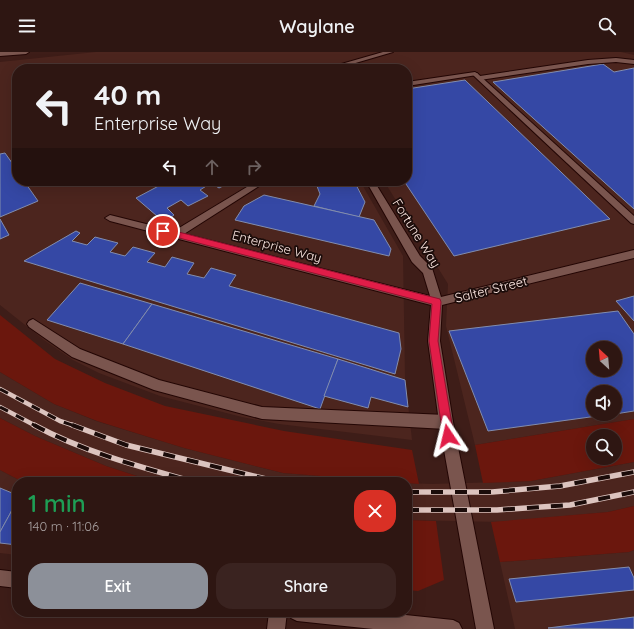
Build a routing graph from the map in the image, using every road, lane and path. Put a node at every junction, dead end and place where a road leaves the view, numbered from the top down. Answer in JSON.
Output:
{"nodes":[{"id":1,"x":26,"y":52,"type":"edge"},
{"id":2,"x":390,"y":52,"type":"edge"},
{"id":3,"x":0,"y":54,"type":"edge"},
{"id":4,"x":634,"y":62,"type":"edge"},
{"id":5,"x":346,"y":64,"type":"edge"},
{"id":6,"x":478,"y":76,"type":"junction"},
{"id":7,"x":412,"y":83,"type":"edge"},
{"id":8,"x":255,"y":186,"type":"edge"},
{"id":9,"x":373,"y":186,"type":"edge"},
{"id":10,"x":110,"y":218,"type":"dead end"},
{"id":11,"x":634,"y":221,"type":"edge"},
{"id":12,"x":176,"y":234,"type":"junction"},
{"id":13,"x":634,"y":254,"type":"edge"},
{"id":14,"x":437,"y":302,"type":"junction"},
{"id":15,"x":33,"y":324,"type":"dead end"},
{"id":16,"x":446,"y":422,"type":"junction"},
{"id":17,"x":0,"y":578,"type":"edge"},
{"id":18,"x":12,"y":579,"type":"edge"},
{"id":19,"x":277,"y":617,"type":"edge"},
{"id":20,"x":343,"y":617,"type":"edge"},
{"id":21,"x":276,"y":629,"type":"edge"},
{"id":22,"x":453,"y":629,"type":"edge"},
{"id":23,"x":485,"y":629,"type":"edge"}],
"edges":[{"from":1,"to":3,"type":"street"},
{"from":2,"to":5,"type":"street"},
{"from":4,"to":6,"type":"street"},
{"from":6,"to":7,"type":"street"},
{"from":6,"to":11,"type":"street"},
{"from":8,"to":12,"type":"street"},
{"from":9,"to":14,"type":"street","name":"Fortune Way"},
{"from":10,"to":12,"type":"street","name":"Enterprise Way"},
{"from":12,"to":14,"type":"street","name":"Enterprise Way"},
{"from":13,"to":14,"type":"street","name":"Salter Street"},
{"from":14,"to":16,"type":"street","name":"Salter Street"},
{"from":15,"to":16,"type":"street"},
{"from":16,"to":23,"type":"street","name":"Salter Street"},
{"from":17,"to":18,"type":"street"},
{"from":19,"to":21,"type":"street"},
{"from":20,"to":22,"type":"street"}]}
